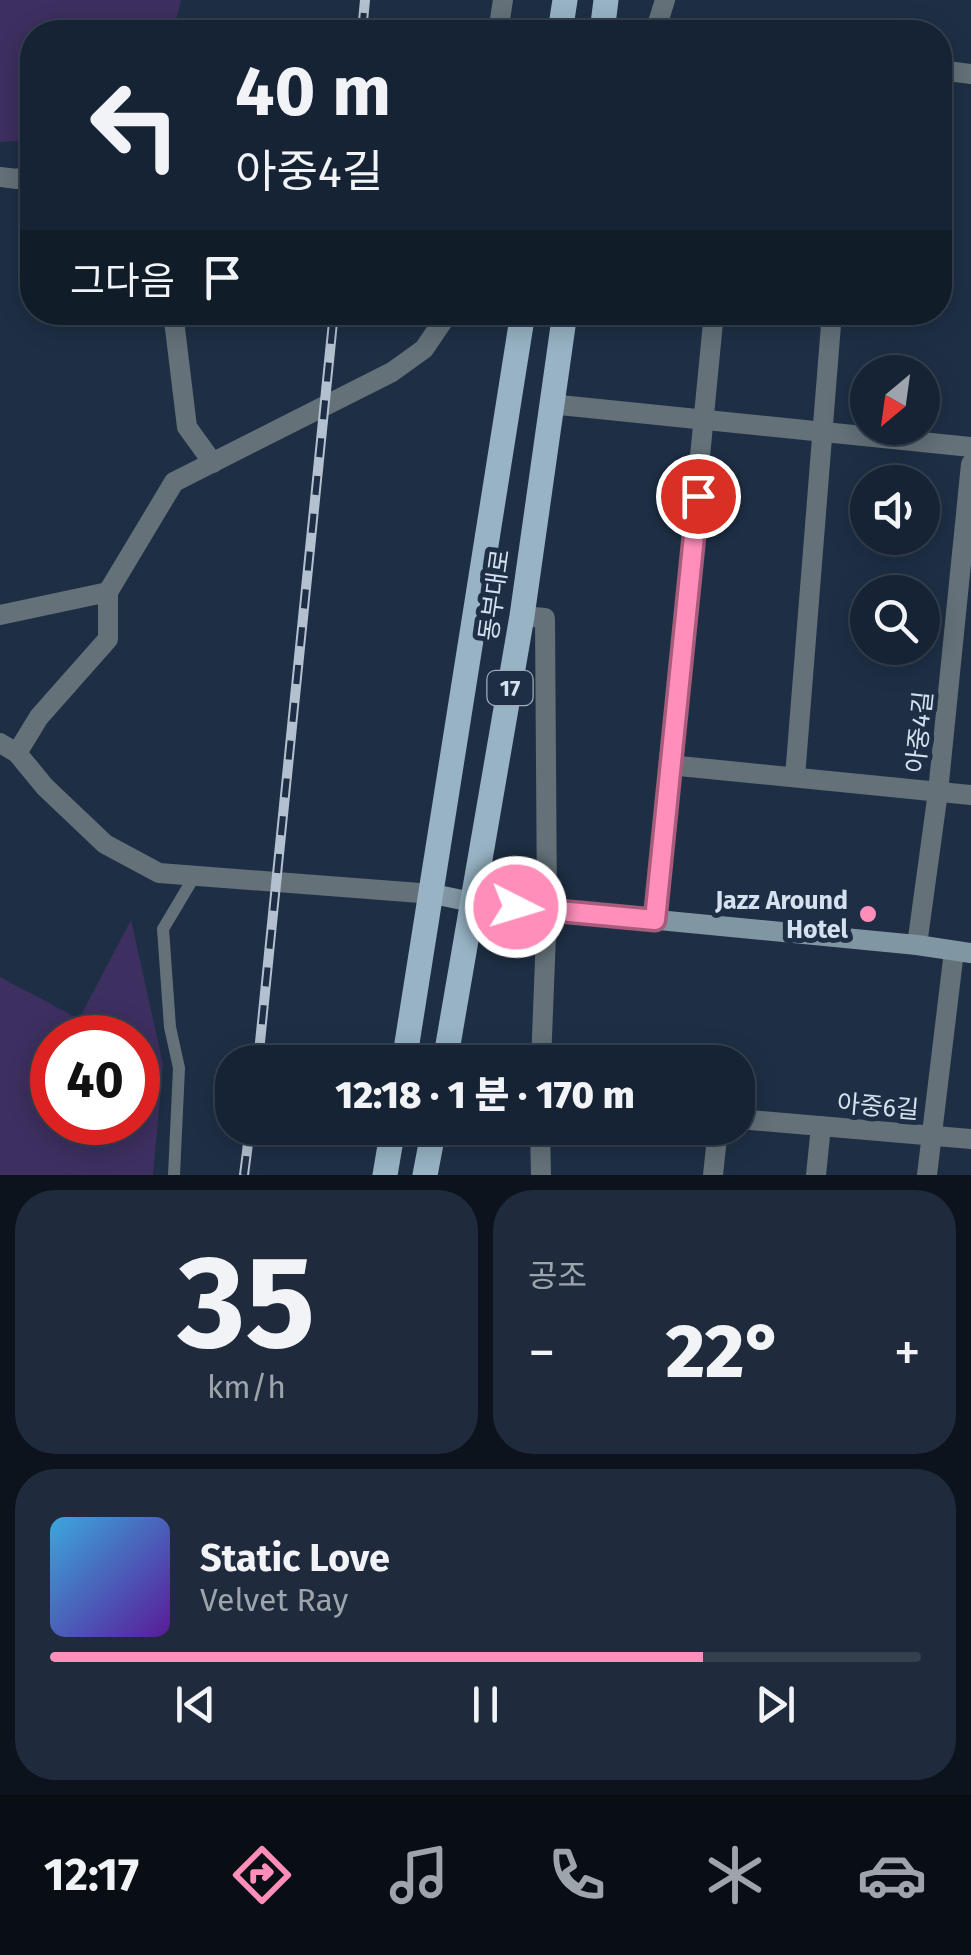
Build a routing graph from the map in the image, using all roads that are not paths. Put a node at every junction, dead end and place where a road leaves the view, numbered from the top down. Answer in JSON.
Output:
{"nodes":[{"id":1,"x":174,"y":325,"type":"edge"},
{"id":2,"x":440,"y":325,"type":"edge"},
{"id":3,"x":520,"y":325,"type":"edge"},
{"id":4,"x":562,"y":325,"type":"edge"},
{"id":5,"x":713,"y":325,"type":"edge"},
{"id":6,"x":831,"y":325,"type":"edge"},
{"id":7,"x":550,"y":404,"type":"junction"},
{"id":8,"x":706,"y":420,"type":"junction"},
{"id":9,"x":823,"y":432,"type":"junction"},
{"id":10,"x":971,"y":447,"type":"edge"},
{"id":11,"x":213,"y":463,"type":"junction"},
{"id":12,"x":971,"y":464,"type":"edge"},
{"id":13,"x":108,"y":592,"type":"junction"},
{"id":14,"x":0,"y":615,"type":"edge"},
{"id":15,"x":522,"y":616,"type":"junction"},
{"id":16,"x":9,"y":748,"type":"edge"},
{"id":17,"x":670,"y":765,"type":"junction"},
{"id":18,"x":796,"y":778,"type":"junction"},
{"id":19,"x":938,"y":792,"type":"junction"},
{"id":20,"x":971,"y":796,"type":"edge"},
{"id":21,"x":194,"y":877,"type":"junction"},
{"id":22,"x":433,"y":894,"type":"junction"},
{"id":23,"x":472,"y":902,"type":"junction"},
{"id":24,"x":547,"y":910,"type":"junction"},
{"id":25,"x":655,"y":920,"type":"junction"},
{"id":26,"x":917,"y":945,"type":"junction"},
{"id":27,"x":963,"y":952,"type":"edge"},
{"id":28,"x":407,"y":1045,"type":"edge"},
{"id":29,"x":448,"y":1045,"type":"edge"},
{"id":30,"x":541,"y":1045,"type":"edge"},
{"id":31,"x":755,"y":1120,"type":"edge"},
{"id":32,"x":821,"y":1126,"type":"junction"},
{"id":33,"x":931,"y":1135,"type":"junction"},
{"id":34,"x":971,"y":1138,"type":"edge"},
{"id":35,"x":391,"y":1145,"type":"edge"},
{"id":36,"x":431,"y":1145,"type":"edge"},
{"id":37,"x":540,"y":1145,"type":"edge"},
{"id":38,"x":716,"y":1145,"type":"edge"},
{"id":39,"x":174,"y":1175,"type":"edge"},
{"id":40,"x":385,"y":1175,"type":"edge"},
{"id":41,"x":425,"y":1175,"type":"edge"},
{"id":42,"x":541,"y":1175,"type":"edge"},
{"id":43,"x":713,"y":1175,"type":"edge"},
{"id":44,"x":816,"y":1175,"type":"edge"},
{"id":45,"x":927,"y":1175,"type":"edge"}],
"edges":[{"from":1,"to":11,"type":"street"},
{"from":2,"to":11,"type":"street"},
{"from":3,"to":22,"type":"main road","name":"동부대로","number":"17"},
{"from":4,"to":7,"type":"main road","name":"동부대로","number":"17"},
{"from":5,"to":8,"type":"street"},
{"from":6,"to":9,"type":"street"},
{"from":7,"to":8,"type":"street"},
{"from":7,"to":15,"type":"main road","name":"동부대로","number":"17"},
{"from":8,"to":9,"type":"street"},
{"from":8,"to":17,"type":"street"},
{"from":9,"to":10,"type":"street"},
{"from":9,"to":18,"type":"street"},
{"from":11,"to":13,"type":"street"},
{"from":12,"to":19,"type":"street","name":"아중4길"},
{"from":13,"to":14,"type":"street"},
{"from":13,"to":16,"type":"street"},
{"from":15,"to":23,"type":"main road","name":"동부대로","number":"17"},
{"from":15,"to":24,"type":"street"},
{"from":16,"to":21,"type":"street"},
{"from":17,"to":18,"type":"street"},
{"from":17,"to":25,"type":"street"},
{"from":18,"to":19,"type":"street"},
{"from":19,"to":20,"type":"street"},
{"from":19,"to":26,"type":"street","name":"아중4길"},
{"from":21,"to":22,"type":"street"},
{"from":21,"to":39,"type":"lane"},
{"from":22,"to":23,"type":"street"},
{"from":22,"to":28,"type":"main road","name":"동부대로","number":"17"},
{"from":23,"to":24,"type":"street"},
{"from":23,"to":29,"type":"main road","name":"동부대로","number":"17"},
{"from":24,"to":25,"type":"street"},
{"from":24,"to":30,"type":"street"},
{"from":25,"to":26,"type":"street"},
{"from":26,"to":27,"type":"street"},
{"from":27,"to":33,"type":"street"},
{"from":31,"to":32,"type":"street","name":"아중6길"},
{"from":32,"to":33,"type":"street","name":"아중6길"},
{"from":32,"to":44,"type":"street","name":"아중6길"},
{"from":33,"to":34,"type":"street","name":"아중6길"},
{"from":33,"to":45,"type":"street","name":"아중6길"},
{"from":35,"to":40,"type":"main road"},
{"from":36,"to":41,"type":"main road"},
{"from":37,"to":42,"type":"street"},
{"from":38,"to":43,"type":"street"}]}
